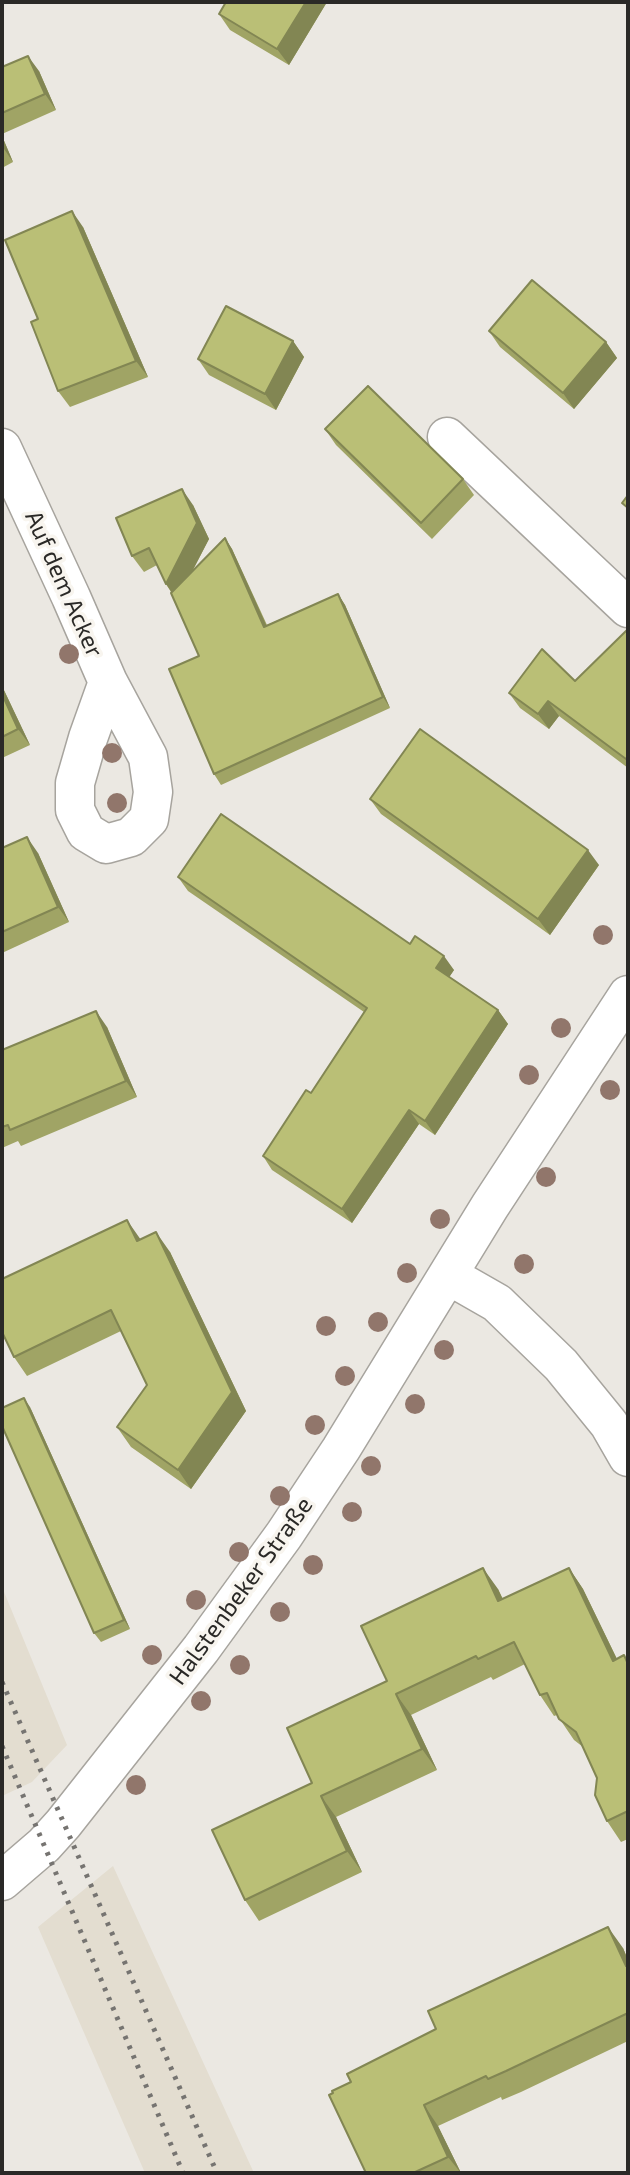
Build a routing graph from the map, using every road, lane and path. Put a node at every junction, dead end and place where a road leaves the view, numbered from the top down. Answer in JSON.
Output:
{"nodes":[{"id":1,"x":447,"y":437,"type":"dead end"},
{"id":2,"x":2,"y":448,"type":"edge"},
{"id":3,"x":628,"y":608,"type":"edge"},
{"id":4,"x":108,"y":682,"type":"dead end"},
{"id":5,"x":628,"y":995,"type":"edge"},
{"id":6,"x":449,"y":1275,"type":"junction"},
{"id":7,"x":628,"y":1457,"type":"edge"},
{"id":8,"x":2,"y":1881,"type":"edge"}],
"edges":[{"from":1,"to":3,"type":"street"},
{"from":2,"to":4,"type":"street","name":"Auf dem Acker"},
{"from":5,"to":6,"type":"street","name":"Halstenbeker Straße"},
{"from":6,"to":7,"type":"street"},
{"from":6,"to":8,"type":"street","name":"Halstenbeker Straße"}]}
